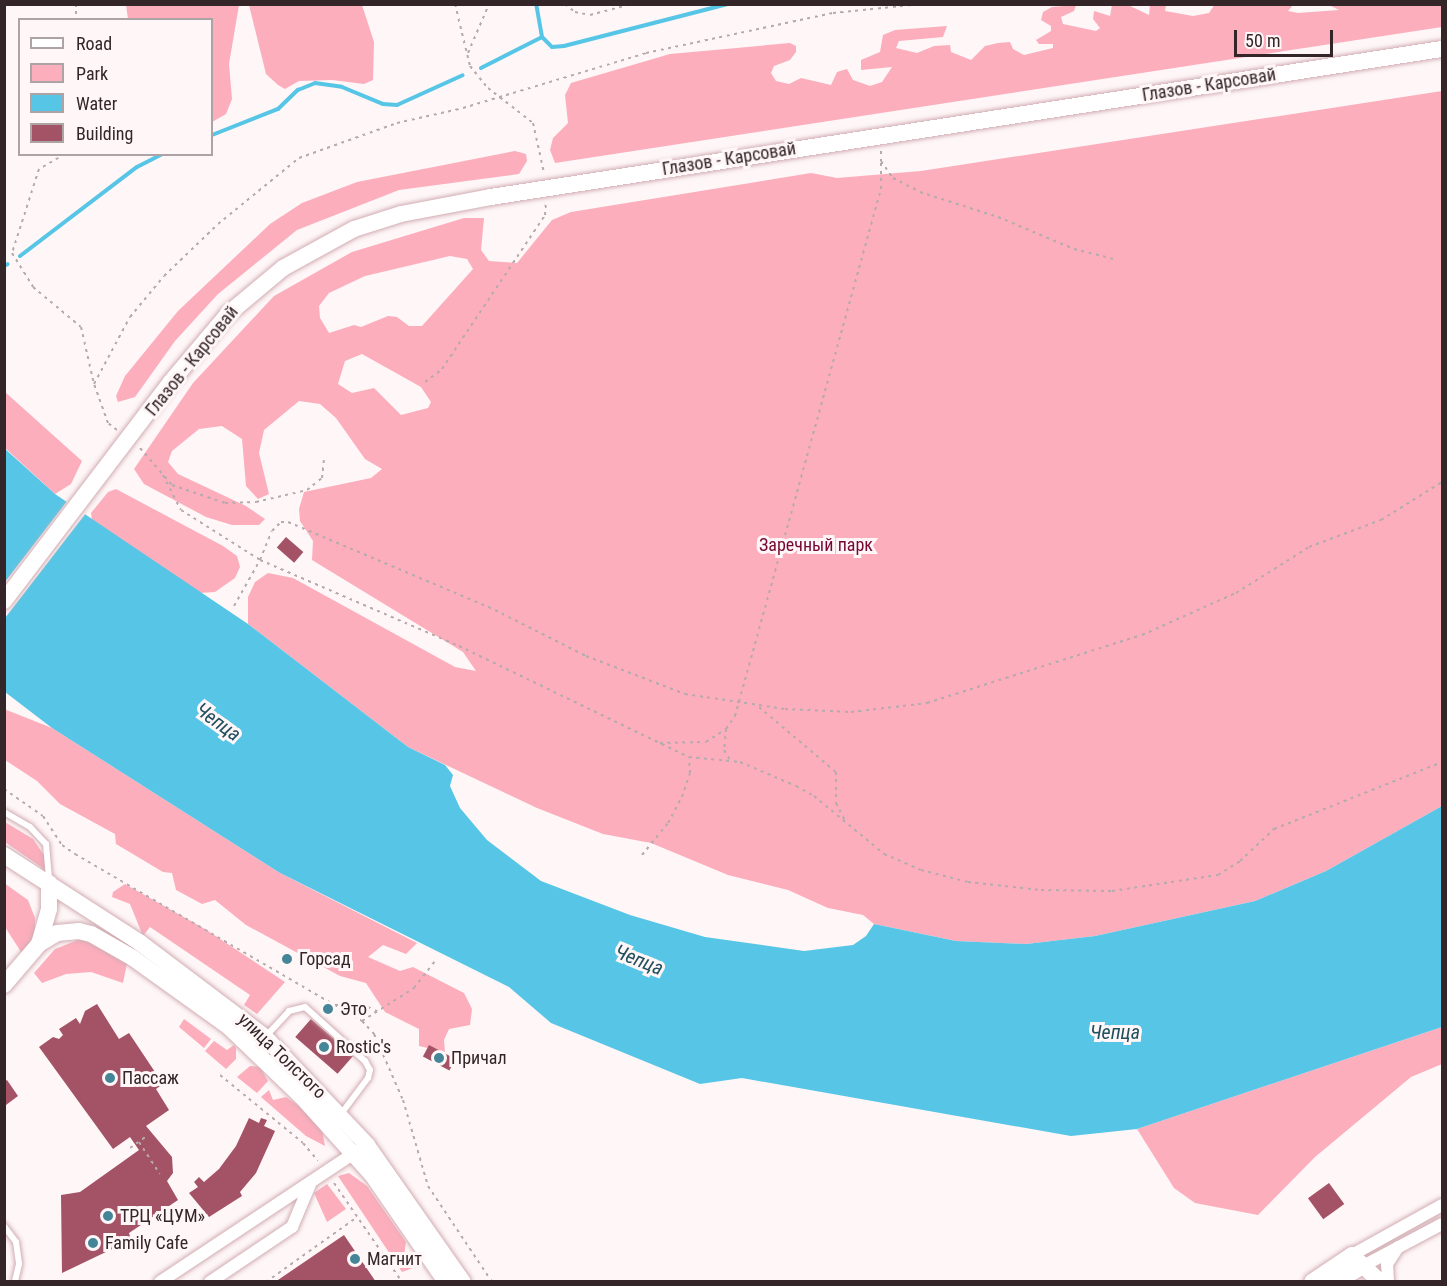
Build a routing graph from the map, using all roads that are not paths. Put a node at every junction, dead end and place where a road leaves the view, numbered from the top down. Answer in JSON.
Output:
{"nodes":[{"id":1,"x":1443,"y":49,"type":"edge"},
{"id":2,"x":4,"y":601,"type":"edge"},
{"id":3,"x":4,"y":812,"type":"edge"},
{"id":4,"x":4,"y":855,"type":"edge"},
{"id":5,"x":49,"y":883,"type":"junction"},
{"id":6,"x":39,"y":944,"type":"junction"},
{"id":7,"x":4,"y":985,"type":"edge"},
{"id":8,"x":265,"y":1037,"type":"junction"},
{"id":9,"x":341,"y":1114,"type":"junction"},
{"id":10,"x":361,"y":1149,"type":"junction"},
{"id":11,"x":311,"y":1182,"type":"junction"},
{"id":12,"x":1443,"y":1205,"type":"edge"},
{"id":13,"x":1443,"y":1224,"type":"edge"},
{"id":14,"x":4,"y":1226,"type":"edge"},
{"id":15,"x":1398,"y":1245,"type":"junction"},
{"id":16,"x":1357,"y":1260,"type":"junction"},
{"id":17,"x":15,"y":1281,"type":"edge"},
{"id":18,"x":160,"y":1281,"type":"edge"},
{"id":19,"x":210,"y":1281,"type":"edge"},
{"id":20,"x":456,"y":1281,"type":"edge"},
{"id":21,"x":1312,"y":1281,"type":"edge"},
{"id":22,"x":1336,"y":1281,"type":"edge"},
{"id":23,"x":1380,"y":1281,"type":"edge"},
{"id":24,"x":1388,"y":1281,"type":"edge"}],
"edges":[{"from":1,"to":2,"type":"main road","name":"Глазов - Карсовай"},
{"from":3,"to":5,"type":"lane"},
{"from":4,"to":5,"type":"main road","name":"улица Толстого"},
{"from":5,"to":6,"type":"main road"},
{"from":5,"to":8,"type":"main road","name":"улица Толстого"},
{"from":6,"to":7,"type":"main road"},
{"from":6,"to":10,"type":"main road","name":"улица Толстого"},
{"from":8,"to":9,"type":"main road","name":"улица Толстого"},
{"from":8,"to":9,"type":"lane"},
{"from":9,"to":10,"type":"main road","name":"улица Толстого"},
{"from":10,"to":11,"type":"street"},
{"from":10,"to":20,"type":"main road","name":"улица Толстого"},
{"from":11,"to":18,"type":"street"},
{"from":11,"to":19,"type":"street"},
{"from":12,"to":16,"type":"street"},
{"from":13,"to":15,"type":"street"},
{"from":14,"to":17,"type":"lane"},
{"from":15,"to":16,"type":"street"},
{"from":15,"to":24,"type":"street"},
{"from":16,"to":21,"type":"main road"},
{"from":16,"to":22,"type":"main road"},
{"from":16,"to":23,"type":"main road"}]}
